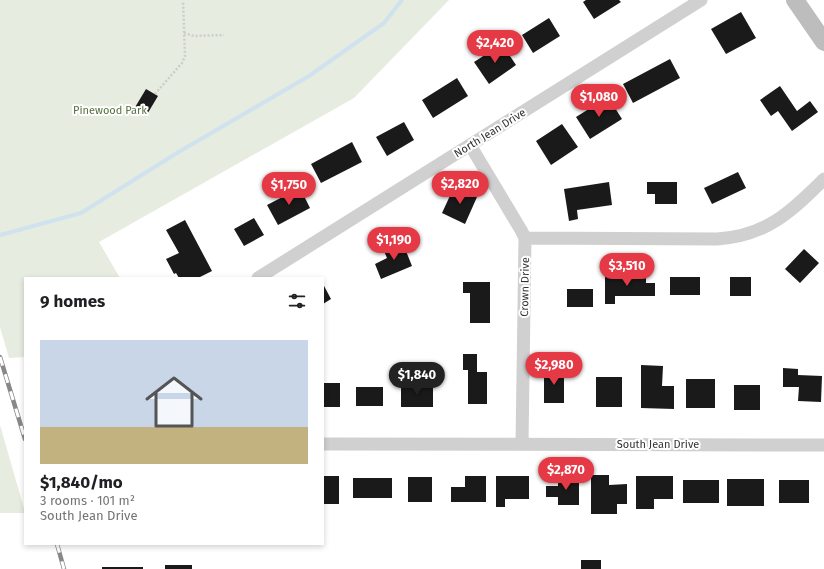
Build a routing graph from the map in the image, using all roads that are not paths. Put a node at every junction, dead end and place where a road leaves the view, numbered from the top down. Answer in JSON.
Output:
{"nodes":[{"id":1,"x":701,"y":0,"type":"edge"},
{"id":2,"x":794,"y":0,"type":"edge"},
{"id":3,"x":824,"y":42,"type":"edge"},
{"id":4,"x":470,"y":145,"type":"junction"},
{"id":5,"x":824,"y":179,"type":"edge"},
{"id":6,"x":525,"y":238,"type":"junction"},
{"id":7,"x":260,"y":277,"type":"edge"},
{"id":8,"x":324,"y":444,"type":"edge"},
{"id":9,"x":522,"y":444,"type":"junction"},
{"id":10,"x":824,"y":445,"type":"edge"}],
"edges":[{"from":1,"to":4,"type":"street","name":"North Jean Drive"},
{"from":2,"to":3,"type":"main road"},
{"from":4,"to":6,"type":"street","name":"Crown Drive"},
{"from":4,"to":7,"type":"street","name":"North Jean Drive"},
{"from":5,"to":6,"type":"street"},
{"from":6,"to":9,"type":"street","name":"Crown Drive"},
{"from":8,"to":9,"type":"street","name":"South Jean Drive"},
{"from":9,"to":10,"type":"street","name":"South Jean Drive"}]}
